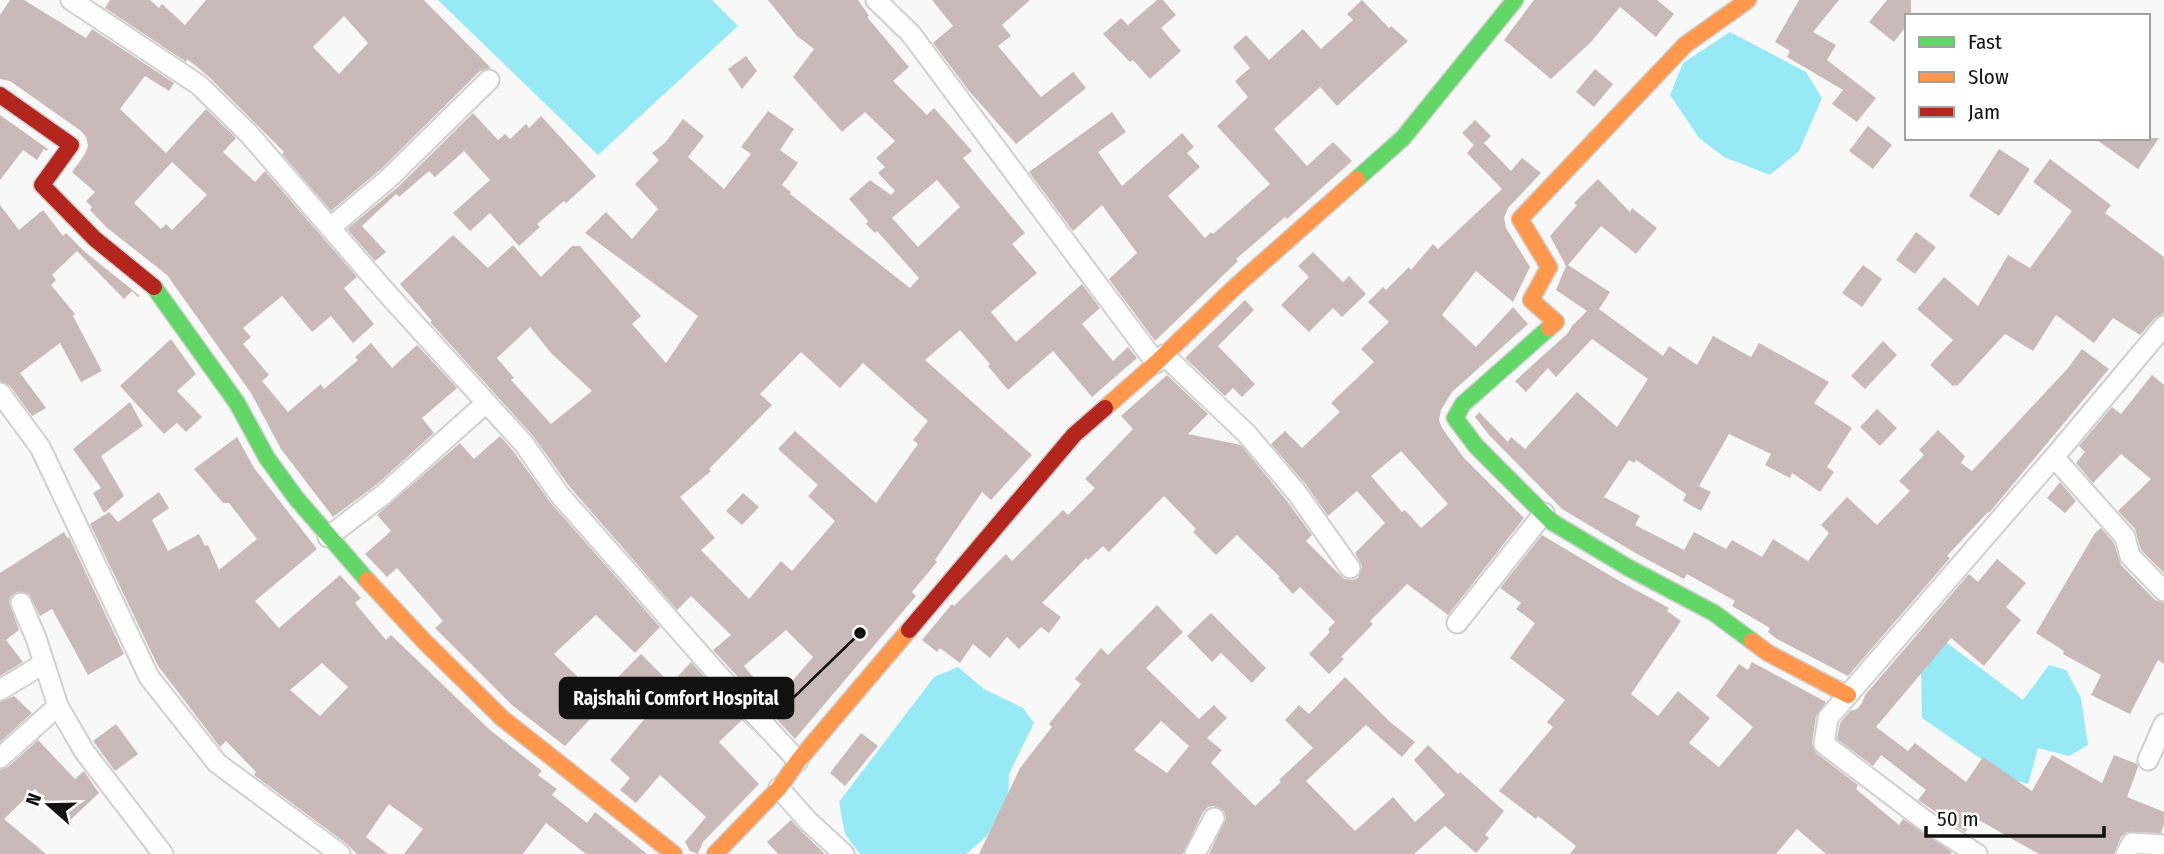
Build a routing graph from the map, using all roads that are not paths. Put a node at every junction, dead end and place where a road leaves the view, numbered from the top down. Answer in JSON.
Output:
{"nodes":[{"id":1,"x":72,"y":0,"type":"edge"},
{"id":2,"x":876,"y":0,"type":"edge"},
{"id":3,"x":1515,"y":0,"type":"edge"},
{"id":4,"x":1748,"y":0,"type":"edge"},
{"id":5,"x":489,"y":80,"type":"dead end"},
{"id":6,"x":0,"y":95,"type":"edge"},
{"id":7,"x":331,"y":227,"type":"junction"},
{"id":8,"x":2164,"y":326,"type":"edge"},
{"id":9,"x":1160,"y":359,"type":"junction"},
{"id":10,"x":0,"y":393,"type":"edge"},
{"id":11,"x":486,"y":403,"type":"junction"},
{"id":12,"x":2054,"y":457,"type":"junction"},
{"id":13,"x":1544,"y":513,"type":"junction"},
{"id":14,"x":328,"y":537,"type":"junction"},
{"id":15,"x":1350,"y":568,"type":"dead end"},
{"id":16,"x":2164,"y":591,"type":"edge"},
{"id":17,"x":21,"y":603,"type":"dead end"},
{"id":18,"x":1457,"y":623,"type":"dead end"},
{"id":19,"x":43,"y":664,"type":"junction"},
{"id":20,"x":0,"y":690,"type":"edge"},
{"id":21,"x":1848,"y":695,"type":"junction"},
{"id":22,"x":58,"y":706,"type":"junction"},
{"id":23,"x":2164,"y":724,"type":"edge"},
{"id":24,"x":0,"y":758,"type":"edge"},
{"id":25,"x":2148,"y":760,"type":"dead end"},
{"id":26,"x":798,"y":761,"type":"junction"},
{"id":27,"x":779,"y":788,"type":"junction"},
{"id":28,"x":1214,"y":818,"type":"dead end"},
{"id":29,"x":2164,"y":845,"type":"edge"},
{"id":30,"x":163,"y":854,"type":"edge"},
{"id":31,"x":340,"y":854,"type":"edge"},
{"id":32,"x":674,"y":854,"type":"edge"},
{"id":33,"x":715,"y":854,"type":"edge"},
{"id":34,"x":844,"y":854,"type":"edge"},
{"id":35,"x":1195,"y":854,"type":"edge"},
{"id":36,"x":1977,"y":854,"type":"edge"},
{"id":37,"x":2126,"y":854,"type":"edge"}],
"edges":[{"from":1,"to":7,"type":"street"},
{"from":2,"to":9,"type":"street"},
{"from":3,"to":9,"type":"street"},
{"from":4,"to":13,"type":"street"},
{"from":5,"to":7,"type":"street"},
{"from":6,"to":14,"type":"street"},
{"from":7,"to":11,"type":"street"},
{"from":8,"to":12,"type":"street"},
{"from":9,"to":15,"type":"street"},
{"from":9,"to":26,"type":"street"},
{"from":10,"to":31,"type":"street"},
{"from":11,"to":14,"type":"street"},
{"from":11,"to":26,"type":"street"},
{"from":12,"to":16,"type":"street"},
{"from":12,"to":21,"type":"street"},
{"from":13,"to":18,"type":"street"},
{"from":13,"to":21,"type":"street"},
{"from":14,"to":32,"type":"street"},
{"from":17,"to":19,"type":"street"},
{"from":19,"to":20,"type":"street"},
{"from":19,"to":22,"type":"street"},
{"from":21,"to":36,"type":"street"},
{"from":22,"to":24,"type":"street"},
{"from":22,"to":30,"type":"street"},
{"from":23,"to":25,"type":"street"},
{"from":26,"to":27,"type":"street"},
{"from":27,"to":33,"type":"street"},
{"from":27,"to":34,"type":"street"},
{"from":28,"to":35,"type":"street"},
{"from":29,"to":37,"type":"street"}]}
